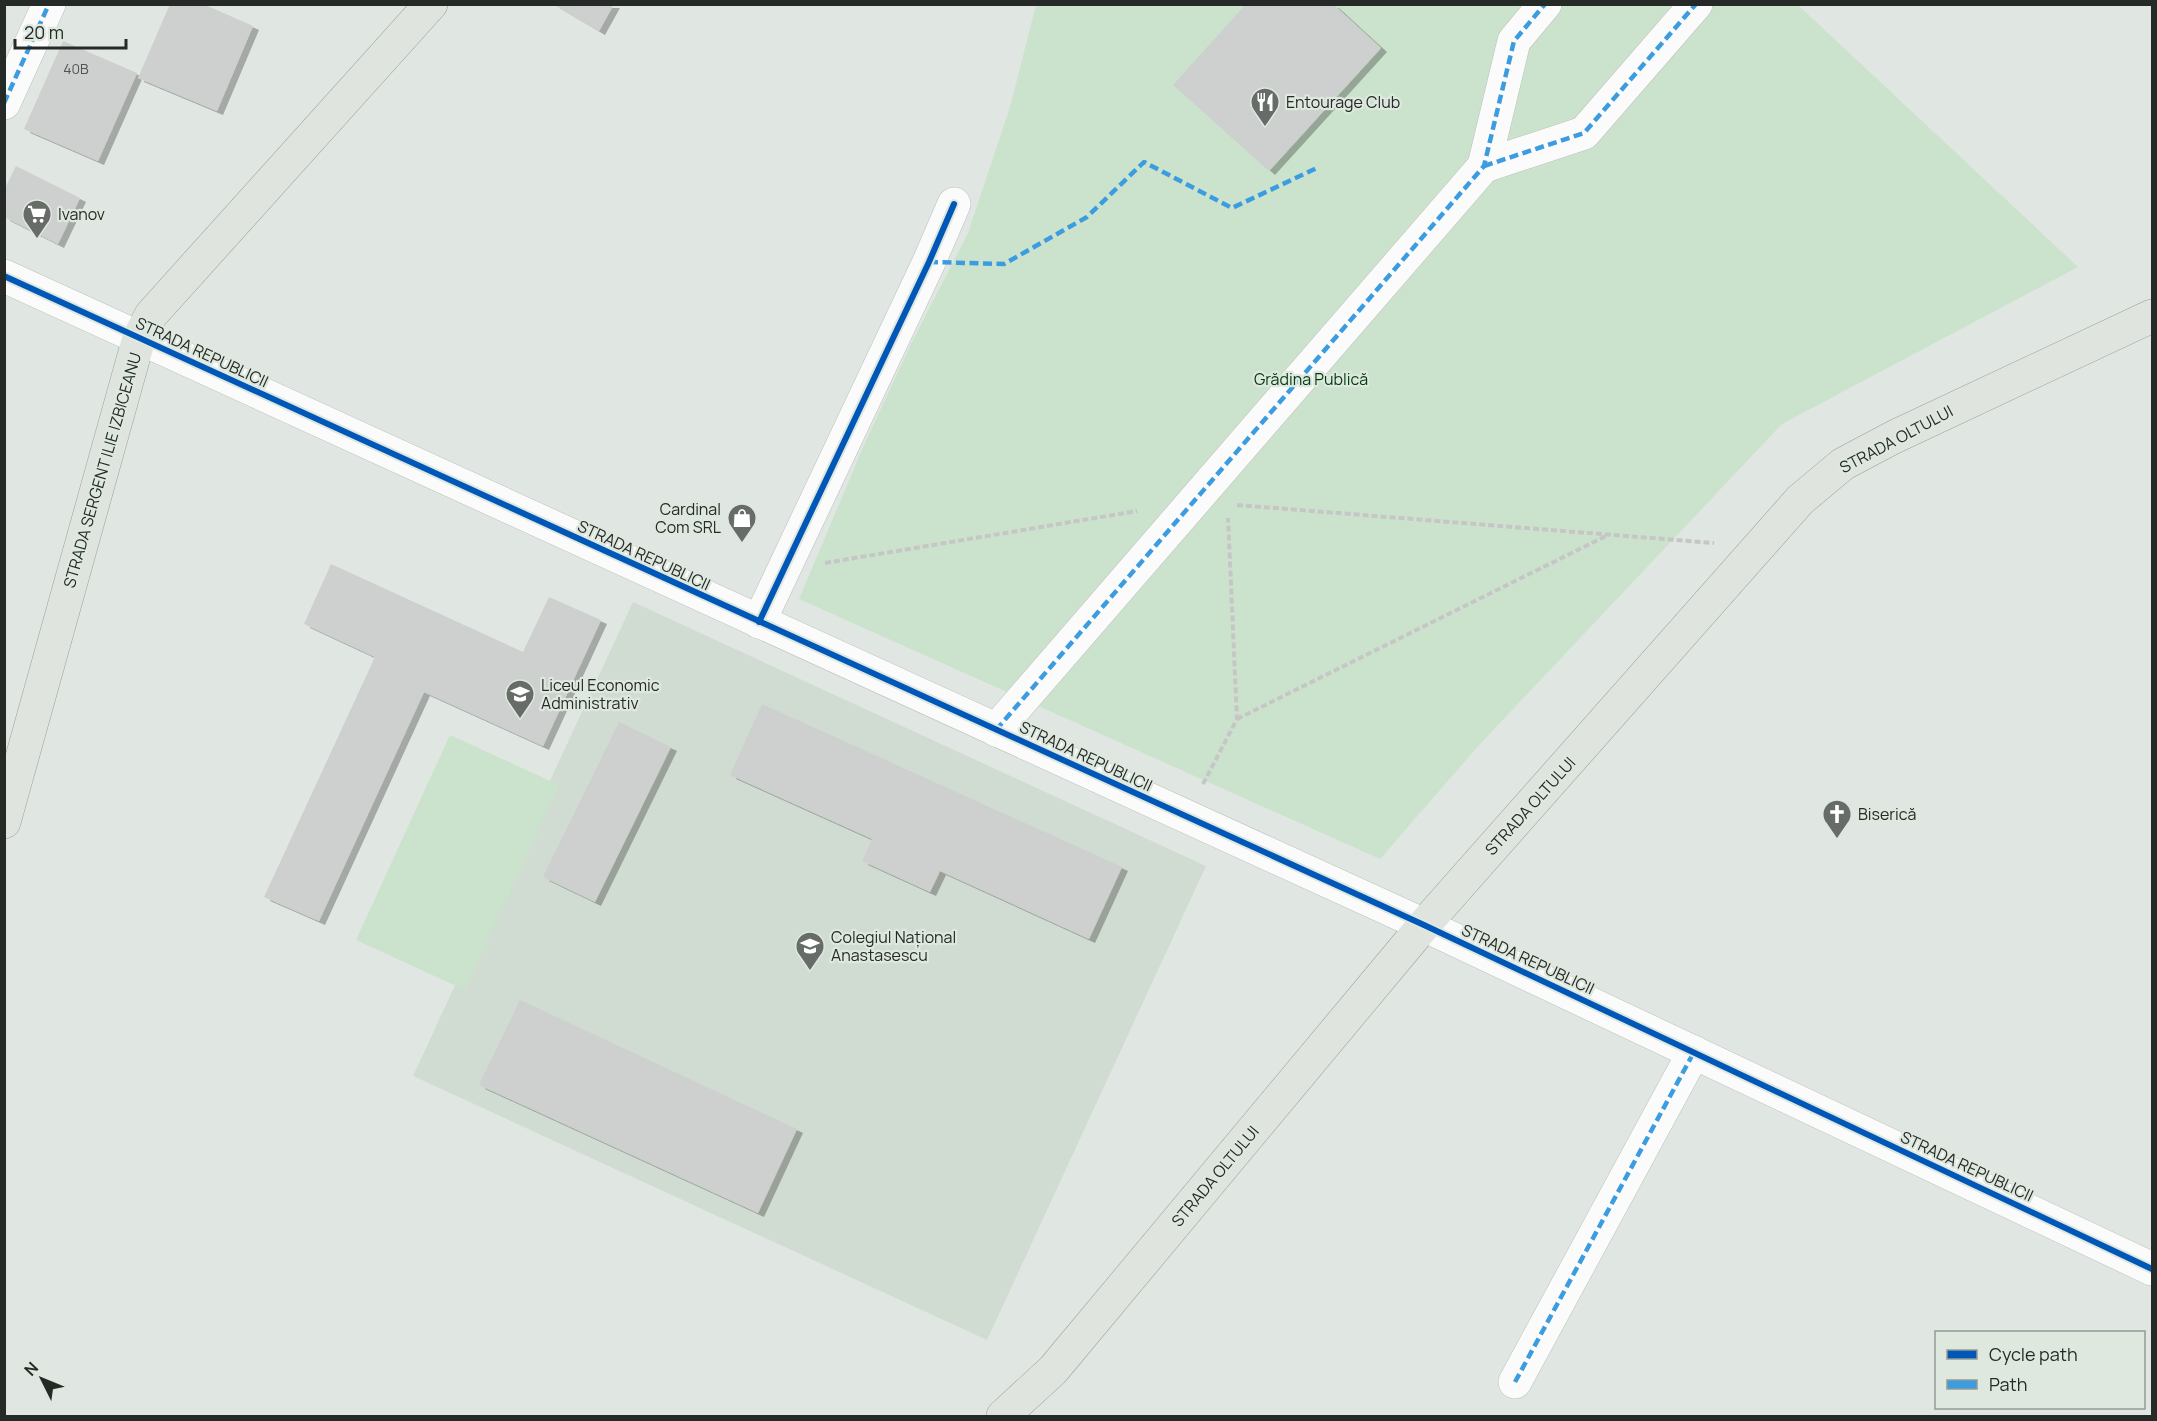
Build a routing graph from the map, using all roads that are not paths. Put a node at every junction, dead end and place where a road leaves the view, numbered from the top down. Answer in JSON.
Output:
{"nodes":[{"id":1,"x":49,"y":4,"type":"edge"},
{"id":2,"x":431,"y":4,"type":"edge"},
{"id":3,"x":1545,"y":4,"type":"edge"},
{"id":4,"x":1696,"y":4,"type":"edge"},
{"id":5,"x":4,"y":104,"type":"edge"},
{"id":6,"x":1484,"y":166,"type":"junction"},
{"id":7,"x":954,"y":204,"type":"dead end"},
{"id":8,"x":4,"y":276,"type":"edge"},
{"id":9,"x":2152,"y":316,"type":"edge"},
{"id":10,"x":139,"y":338,"type":"junction"},
{"id":11,"x":759,"y":622,"type":"junction"},
{"id":12,"x":996,"y":730,"type":"junction"},
{"id":13,"x":4,"y":822,"type":"edge"},
{"id":14,"x":1424,"y":925,"type":"junction"},
{"id":15,"x":1694,"y":1052,"type":"junction"},
{"id":16,"x":2152,"y":1269,"type":"edge"},
{"id":17,"x":1515,"y":1382,"type":"dead end"},
{"id":18,"x":1003,"y":1416,"type":"edge"}],
"edges":[{"from":1,"to":5,"type":"street"},
{"from":2,"to":10,"type":"main road","name":"STRADA SERGENT ILIE IZBICEANU"},
{"from":3,"to":6,"type":"street"},
{"from":4,"to":6,"type":"street"},
{"from":6,"to":12,"type":"street"},
{"from":7,"to":11,"type":"street"},
{"from":8,"to":10,"type":"street","name":"STRADA REPUBLICII"},
{"from":9,"to":14,"type":"main road","name":"STRADA OLTULUI"},
{"from":10,"to":11,"type":"street","name":"STRADA REPUBLICII"},
{"from":10,"to":13,"type":"main road","name":"STRADA SERGENT ILIE IZBICEANU"},
{"from":11,"to":12,"type":"street","name":"STRADA REPUBLICII"},
{"from":12,"to":14,"type":"street","name":"STRADA REPUBLICII"},
{"from":14,"to":15,"type":"street","name":"STRADA REPUBLICII"},
{"from":14,"to":18,"type":"main road","name":"STRADA OLTULUI"},
{"from":15,"to":16,"type":"street","name":"STRADA REPUBLICII"},
{"from":15,"to":17,"type":"street"}]}
